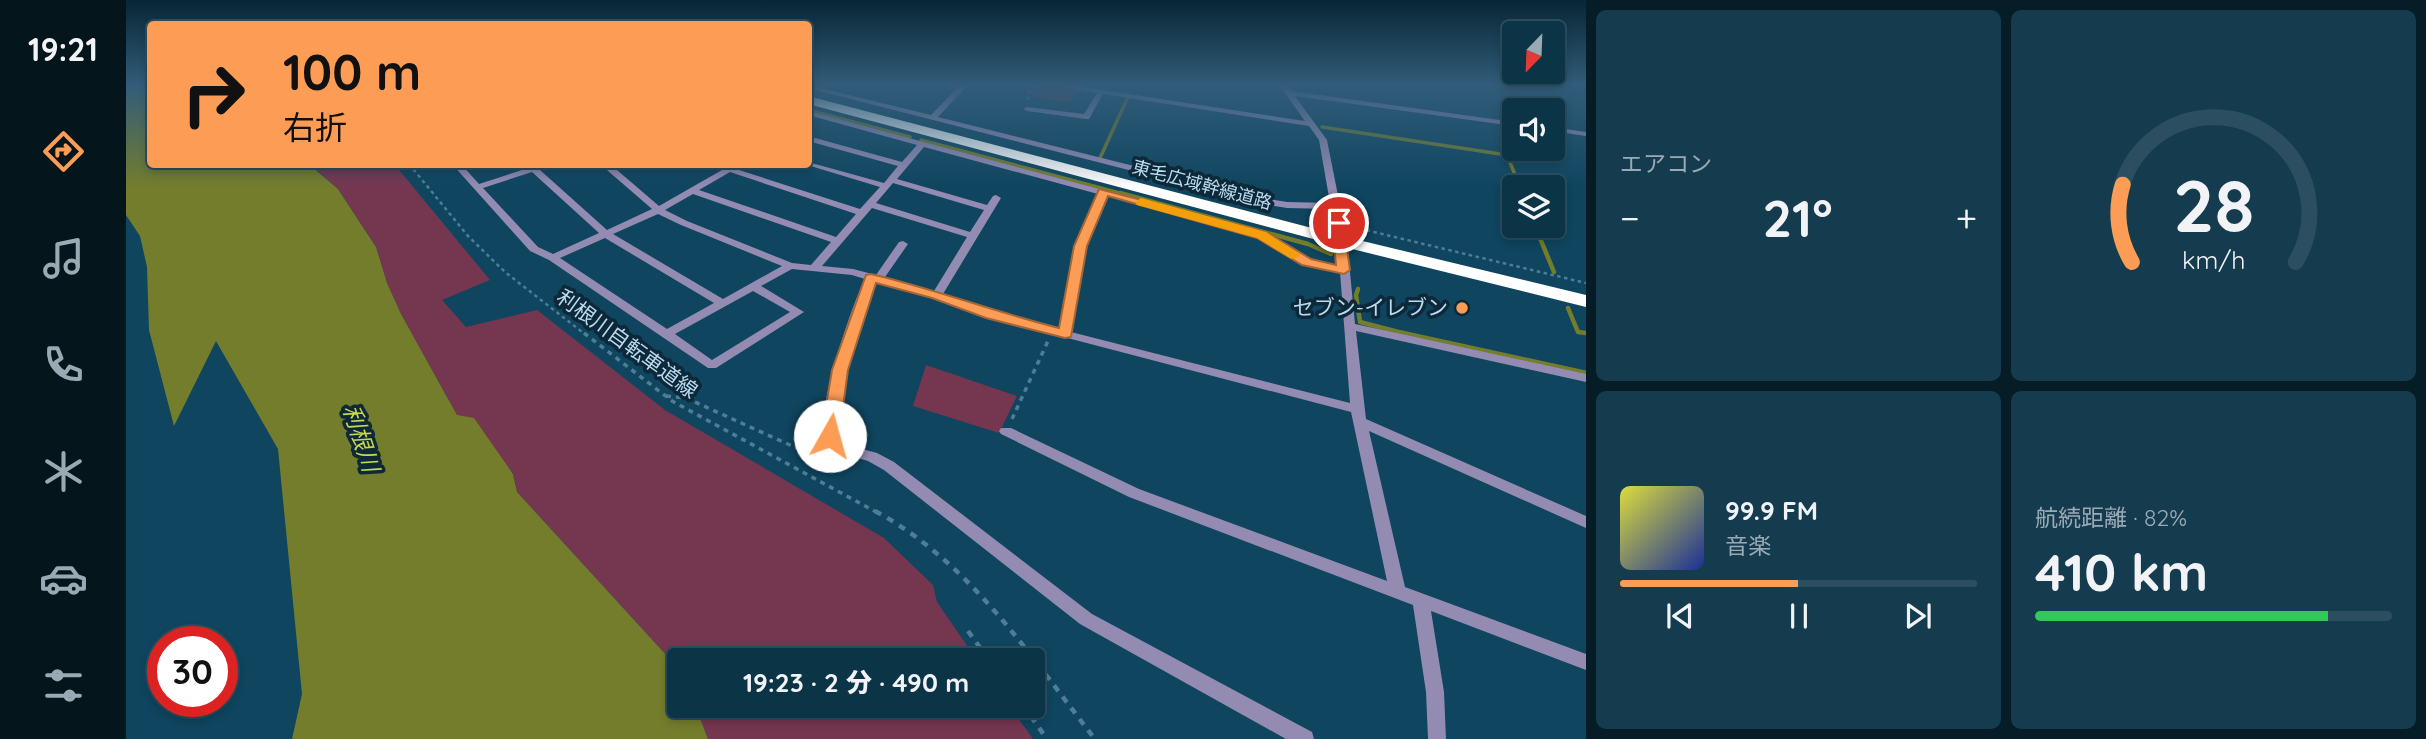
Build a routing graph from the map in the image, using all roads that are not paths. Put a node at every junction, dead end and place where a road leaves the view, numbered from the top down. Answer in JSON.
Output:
{"nodes":[{"id":1,"x":832,"y":119,"type":"edge"},
{"id":2,"x":887,"y":119,"type":"edge"},
{"id":3,"x":906,"y":119,"type":"edge"},
{"id":4,"x":938,"y":119,"type":"edge"},
{"id":5,"x":1282,"y":119,"type":"edge"},
{"id":6,"x":1308,"y":119,"type":"edge"},
{"id":7,"x":1481,"y":119,"type":"edge"},
{"id":8,"x":1502,"y":122,"type":"edge"},
{"id":9,"x":1311,"y":124,"type":"junction"},
{"id":10,"x":1565,"y":132,"type":"edge"},
{"id":11,"x":1586,"y":134,"type":"edge"},
{"id":12,"x":812,"y":139,"type":"edge"},
{"id":13,"x":922,"y":144,"type":"junction"},
{"id":14,"x":812,"y":165,"type":"edge"},
{"id":15,"x":904,"y":165,"type":"junction"},
{"id":16,"x":460,"y":168,"type":"edge"},
{"id":17,"x":528,"y":168,"type":"edge"},
{"id":18,"x":532,"y":168,"type":"edge"},
{"id":19,"x":609,"y":168,"type":"edge"},
{"id":20,"x":732,"y":168,"type":"edge"},
{"id":21,"x":737,"y":168,"type":"edge"},
{"id":22,"x":889,"y":183,"type":"junction"},
{"id":23,"x":477,"y":187,"type":"junction"},
{"id":24,"x":692,"y":191,"type":"junction"},
{"id":25,"x":1104,"y":192,"type":"junction"},
{"id":26,"x":996,"y":198,"type":"dead end"},
{"id":27,"x":870,"y":204,"type":"junction"},
{"id":28,"x":1336,"y":206,"type":"junction"},
{"id":29,"x":989,"y":208,"type":"junction"},
{"id":30,"x":658,"y":210,"type":"junction"},
{"id":31,"x":862,"y":213,"type":"junction"},
{"id":32,"x":1344,"y":233,"type":"junction"},
{"id":33,"x":606,"y":234,"type":"junction"},
{"id":34,"x":973,"y":236,"type":"junction"},
{"id":35,"x":838,"y":241,"type":"junction"},
{"id":36,"x":903,"y":244,"type":"dead end"},
{"id":37,"x":553,"y":258,"type":"junction"},
{"id":38,"x":790,"y":266,"type":"junction"},
{"id":39,"x":815,"y":267,"type":"junction"},
{"id":40,"x":1344,"y":270,"type":"junction"},
{"id":41,"x":875,"y":278,"type":"junction"},
{"id":42,"x":753,"y":286,"type":"junction"},
{"id":43,"x":1586,"y":290,"type":"edge"},
{"id":44,"x":937,"y":295,"type":"junction"},
{"id":45,"x":1586,"y":302,"type":"edge"},
{"id":46,"x":722,"y":303,"type":"junction"},
{"id":47,"x":1350,"y":326,"type":"junction"},
{"id":48,"x":1059,"y":332,"type":"junction"},
{"id":49,"x":665,"y":335,"type":"junction"},
{"id":50,"x":1586,"y":378,"type":"edge"},
{"id":51,"x":1359,"y":416,"type":"junction"},
{"id":52,"x":1006,"y":431,"type":"road end"},
{"id":53,"x":1586,"y":522,"type":"edge"},
{"id":54,"x":1398,"y":592,"type":"junction"},
{"id":55,"x":1421,"y":600,"type":"junction"},
{"id":56,"x":1586,"y":662,"type":"edge"},
{"id":57,"x":1305,"y":739,"type":"edge"},
{"id":58,"x":1437,"y":739,"type":"edge"}],
"edges":[{"from":1,"to":13,"type":"street"},
{"from":2,"to":32,"type":"highway","name":"東毛広域幹線道路"},
{"from":3,"to":32,"type":"highway","name":"東毛広域幹線道路"},
{"from":4,"to":28,"type":"street"},
{"from":5,"to":9,"type":"street"},
{"from":6,"to":9,"type":"street"},
{"from":7,"to":8,"type":"street"},
{"from":9,"to":28,"type":"street"},
{"from":10,"to":11,"type":"street"},
{"from":12,"to":15,"type":"street"},
{"from":13,"to":15,"type":"street"},
{"from":13,"to":25,"type":"street"},
{"from":14,"to":22,"type":"street"},
{"from":15,"to":22,"type":"street"},
{"from":16,"to":23,"type":"street"},
{"from":17,"to":23,"type":"street"},
{"from":18,"to":33,"type":"street"},
{"from":19,"to":30,"type":"street"},
{"from":20,"to":24,"type":"street"},
{"from":21,"to":31,"type":"street"},
{"from":22,"to":27,"type":"street"},
{"from":22,"to":29,"type":"street"},
{"from":23,"to":37,"type":"street"},
{"from":24,"to":30,"type":"street"},
{"from":24,"to":35,"type":"street"},
{"from":25,"to":40,"type":"street"},
{"from":25,"to":48,"type":"street"},
{"from":26,"to":29,"type":"street"},
{"from":27,"to":31,"type":"street"},
{"from":27,"to":34,"type":"street"},
{"from":28,"to":32,"type":"street"},
{"from":29,"to":34,"type":"street"},
{"from":30,"to":33,"type":"street"},
{"from":30,"to":38,"type":"street"},
{"from":31,"to":35,"type":"street"},
{"from":32,"to":40,"type":"street"},
{"from":32,"to":43,"type":"highway","name":"東毛広域幹線道路"},
{"from":32,"to":45,"type":"highway","name":"東毛広域幹線道路"},
{"from":33,"to":37,"type":"street"},
{"from":33,"to":46,"type":"street"},
{"from":34,"to":44,"type":"street"},
{"from":35,"to":39,"type":"street"},
{"from":36,"to":41,"type":"street"},
{"from":37,"to":49,"type":"street"},
{"from":38,"to":39,"type":"street"},
{"from":38,"to":42,"type":"street"},
{"from":39,"to":41,"type":"street"},
{"from":40,"to":47,"type":"street"},
{"from":41,"to":44,"type":"street"},
{"from":41,"to":57,"type":"street"},
{"from":42,"to":46,"type":"street"},
{"from":42,"to":49,"type":"street"},
{"from":44,"to":48,"type":"street"},
{"from":46,"to":49,"type":"street"},
{"from":47,"to":50,"type":"street"},
{"from":47,"to":51,"type":"street"},
{"from":48,"to":51,"type":"street"},
{"from":51,"to":53,"type":"street"},
{"from":51,"to":54,"type":"street"},
{"from":52,"to":54,"type":"street"},
{"from":54,"to":55,"type":"street"},
{"from":55,"to":56,"type":"street"},
{"from":55,"to":58,"type":"street"}]}
